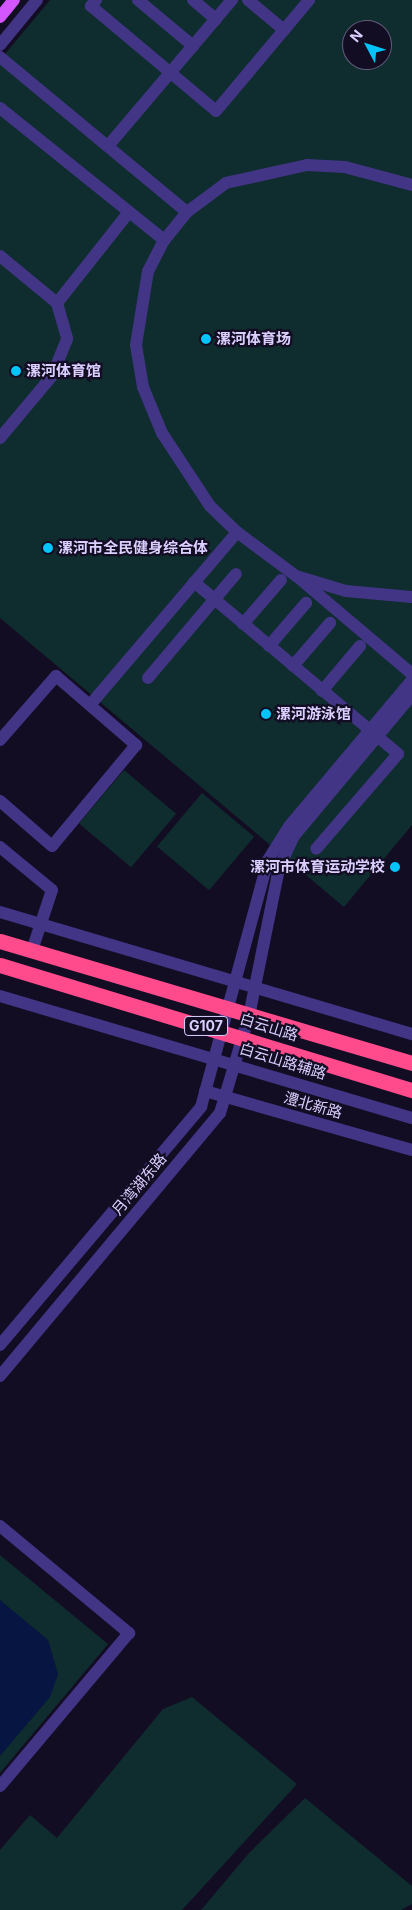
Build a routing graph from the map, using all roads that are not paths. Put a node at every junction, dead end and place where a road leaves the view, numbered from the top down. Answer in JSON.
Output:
{"nodes":[{"id":1,"x":14,"y":0,"type":"edge"},
{"id":2,"x":37,"y":0,"type":"edge"},
{"id":3,"x":96,"y":0,"type":"edge"},
{"id":4,"x":138,"y":0,"type":"edge"},
{"id":5,"x":193,"y":0,"type":"edge"},
{"id":6,"x":232,"y":0,"type":"edge"},
{"id":7,"x":248,"y":0,"type":"edge"},
{"id":8,"x":307,"y":1,"type":"edge"},
{"id":9,"x":0,"y":17,"type":"edge"},
{"id":10,"x":216,"y":19,"type":"junction"},
{"id":11,"x":284,"y":30,"type":"junction"},
{"id":12,"x":0,"y":45,"type":"edge"},
{"id":13,"x":193,"y":46,"type":"junction"},
{"id":14,"x":0,"y":57,"type":"edge"},
{"id":15,"x":170,"y":73,"type":"junction"},
{"id":16,"x":0,"y":108,"type":"edge"},
{"id":17,"x":108,"y":146,"type":"junction"},
{"id":18,"x":412,"y":184,"type":"edge"},
{"id":19,"x":129,"y":212,"type":"junction"},
{"id":20,"x":187,"y":212,"type":"junction"},
{"id":21,"x":164,"y":240,"type":"junction"},
{"id":22,"x":0,"y":256,"type":"edge"},
{"id":23,"x":58,"y":303,"type":"junction"},
{"id":24,"x":0,"y":438,"type":"edge"},
{"id":25,"x":237,"y":532,"type":"junction"},
{"id":26,"x":236,"y":574,"type":"dead end"},
{"id":27,"x":296,"y":576,"type":"junction"},
{"id":28,"x":281,"y":580,"type":"dead end"},
{"id":29,"x":194,"y":582,"type":"junction"},
{"id":30,"x":412,"y":597,"type":"edge"},
{"id":31,"x":214,"y":600,"type":"junction"},
{"id":32,"x":306,"y":603,"type":"dead end"},
{"id":33,"x":330,"y":623,"type":"dead end"},
{"id":34,"x":243,"y":624,"type":"junction"},
{"id":35,"x":269,"y":646,"type":"junction"},
{"id":36,"x":360,"y":646,"type":"dead end"},
{"id":37,"x":293,"y":666,"type":"junction"},
{"id":38,"x":412,"y":674,"type":"edge"},
{"id":39,"x":148,"y":678,"type":"dead end"},
{"id":40,"x":412,"y":680,"type":"edge"},
{"id":41,"x":322,"y":691,"type":"junction"},
{"id":42,"x":412,"y":695,"type":"edge"},
{"id":43,"x":90,"y":705,"type":"junction"},
{"id":44,"x":373,"y":733,"type":"junction"},
{"id":45,"x":0,"y":740,"type":"edge"},
{"id":46,"x":0,"y":801,"type":"edge"},
{"id":47,"x":0,"y":847,"type":"edge"},
{"id":48,"x":316,"y":849,"type":"dead end"},
{"id":49,"x":0,"y":912,"type":"edge"},
{"id":50,"x":40,"y":924,"type":"junction"},
{"id":51,"x":0,"y":941,"type":"edge"},
{"id":52,"x":32,"y":950,"type":"junction"},
{"id":53,"x":0,"y":965,"type":"edge"},
{"id":54,"x":238,"y":982,"type":"junction"},
{"id":55,"x":256,"y":987,"type":"junction"},
{"id":56,"x":0,"y":996,"type":"edge"},
{"id":57,"x":230,"y":1010,"type":"junction"},
{"id":58,"x":248,"y":1016,"type":"junction"},
{"id":59,"x":224,"y":1031,"type":"junction"},
{"id":60,"x":412,"y":1034,"type":"edge"},
{"id":61,"x":243,"y":1036,"type":"junction"},
{"id":62,"x":215,"y":1058,"type":"junction"},
{"id":63,"x":235,"y":1063,"type":"junction"},
{"id":64,"x":412,"y":1063,"type":"edge"},
{"id":65,"x":412,"y":1090,"type":"edge"},
{"id":66,"x":205,"y":1091,"type":"junction"},
{"id":67,"x":224,"y":1096,"type":"junction"},
{"id":68,"x":412,"y":1118,"type":"edge"},
{"id":69,"x":412,"y":1150,"type":"edge"},
{"id":70,"x":0,"y":1344,"type":"edge"},
{"id":71,"x":0,"y":1376,"type":"edge"},
{"id":72,"x":0,"y":1526,"type":"edge"},
{"id":73,"x":0,"y":1786,"type":"edge"}],
"edges":[{"from":1,"to":9,"type":"main road"},
{"from":2,"to":12,"type":"street"},
{"from":3,"to":15,"type":"street"},
{"from":4,"to":13,"type":"street"},
{"from":5,"to":10,"type":"street"},
{"from":6,"to":10,"type":"street"},
{"from":7,"to":11,"type":"street"},
{"from":8,"to":11,"type":"street"},
{"from":10,"to":13,"type":"street"},
{"from":11,"to":15,"type":"street"},
{"from":13,"to":15,"type":"street"},
{"from":14,"to":17,"type":"street"},
{"from":15,"to":17,"type":"street"},
{"from":16,"to":19,"type":"street"},
{"from":17,"to":20,"type":"street"},
{"from":18,"to":20,"type":"street"},
{"from":19,"to":21,"type":"street"},
{"from":19,"to":23,"type":"street"},
{"from":20,"to":21,"type":"street"},
{"from":21,"to":25,"type":"street"},
{"from":22,"to":23,"type":"street"},
{"from":23,"to":24,"type":"street"},
{"from":25,"to":27,"type":"street"},
{"from":25,"to":29,"type":"street"},
{"from":26,"to":31,"type":"street"},
{"from":27,"to":30,"type":"street"},
{"from":27,"to":38,"type":"street"},
{"from":28,"to":34,"type":"street"},
{"from":29,"to":31,"type":"street"},
{"from":29,"to":43,"type":"street"},
{"from":31,"to":34,"type":"street"},
{"from":31,"to":39,"type":"street"},
{"from":32,"to":35,"type":"street"},
{"from":33,"to":37,"type":"street"},
{"from":34,"to":35,"type":"street"},
{"from":35,"to":37,"type":"street"},
{"from":36,"to":41,"type":"street"},
{"from":37,"to":41,"type":"street"},
{"from":40,"to":44,"type":"street"},
{"from":41,"to":44,"type":"street"},
{"from":42,"to":44,"type":"street"},
{"from":43,"to":45,"type":"street"},
{"from":43,"to":46,"type":"street"},
{"from":44,"to":48,"type":"street"},
{"from":44,"to":54,"type":"street","name":"月湾湖东路"},
{"from":44,"to":55,"type":"street","name":"月湾湖东路"},
{"from":47,"to":50,"type":"street"},
{"from":49,"to":50,"type":"street"},
{"from":50,"to":52,"type":"street"},
{"from":50,"to":54,"type":"street"},
{"from":51,"to":52,"type":"highway","name":"白云山路","number":"G107"},
{"from":52,"to":57,"type":"highway","name":"白云山路","number":"G107"},
{"from":53,"to":59,"type":"highway","name":"白云山路","number":"G107"},
{"from":54,"to":55,"type":"street"},
{"from":54,"to":57,"type":"street","name":"月湾湖东路"},
{"from":55,"to":58,"type":"street","name":"月湾湖东路"},
{"from":55,"to":60,"type":"street"},
{"from":56,"to":62,"type":"street","name":"白云山路辅路"},
{"from":57,"to":58,"type":"highway","name":"白云山路","number":"G107"},
{"from":57,"to":59,"type":"street","name":"月湾湖东路"},
{"from":58,"to":61,"type":"street","name":"月湾湖东路"},
{"from":58,"to":64,"type":"highway","name":"白云山路","number":"G107"},
{"from":59,"to":61,"type":"highway","name":"白云山路","number":"G107"},
{"from":59,"to":62,"type":"street","name":"月湾湖东路"},
{"from":61,"to":63,"type":"street","name":"月湾湖东路"},
{"from":61,"to":65,"type":"highway","name":"白云山路","number":"G107"},
{"from":62,"to":63,"type":"street","name":"白云山路辅路"},
{"from":62,"to":66,"type":"street","name":"月湾湖东路"},
{"from":63,"to":67,"type":"street","name":"月湾湖东路"},
{"from":63,"to":68,"type":"street","name":"白云山路辅路"},
{"from":66,"to":67,"type":"street","name":"澧北新路"},
{"from":66,"to":70,"type":"street","name":"月湾湖东路"},
{"from":67,"to":69,"type":"street","name":"澧北新路"},
{"from":67,"to":71,"type":"street","name":"月湾湖东路"},
{"from":72,"to":73,"type":"street"}]}
